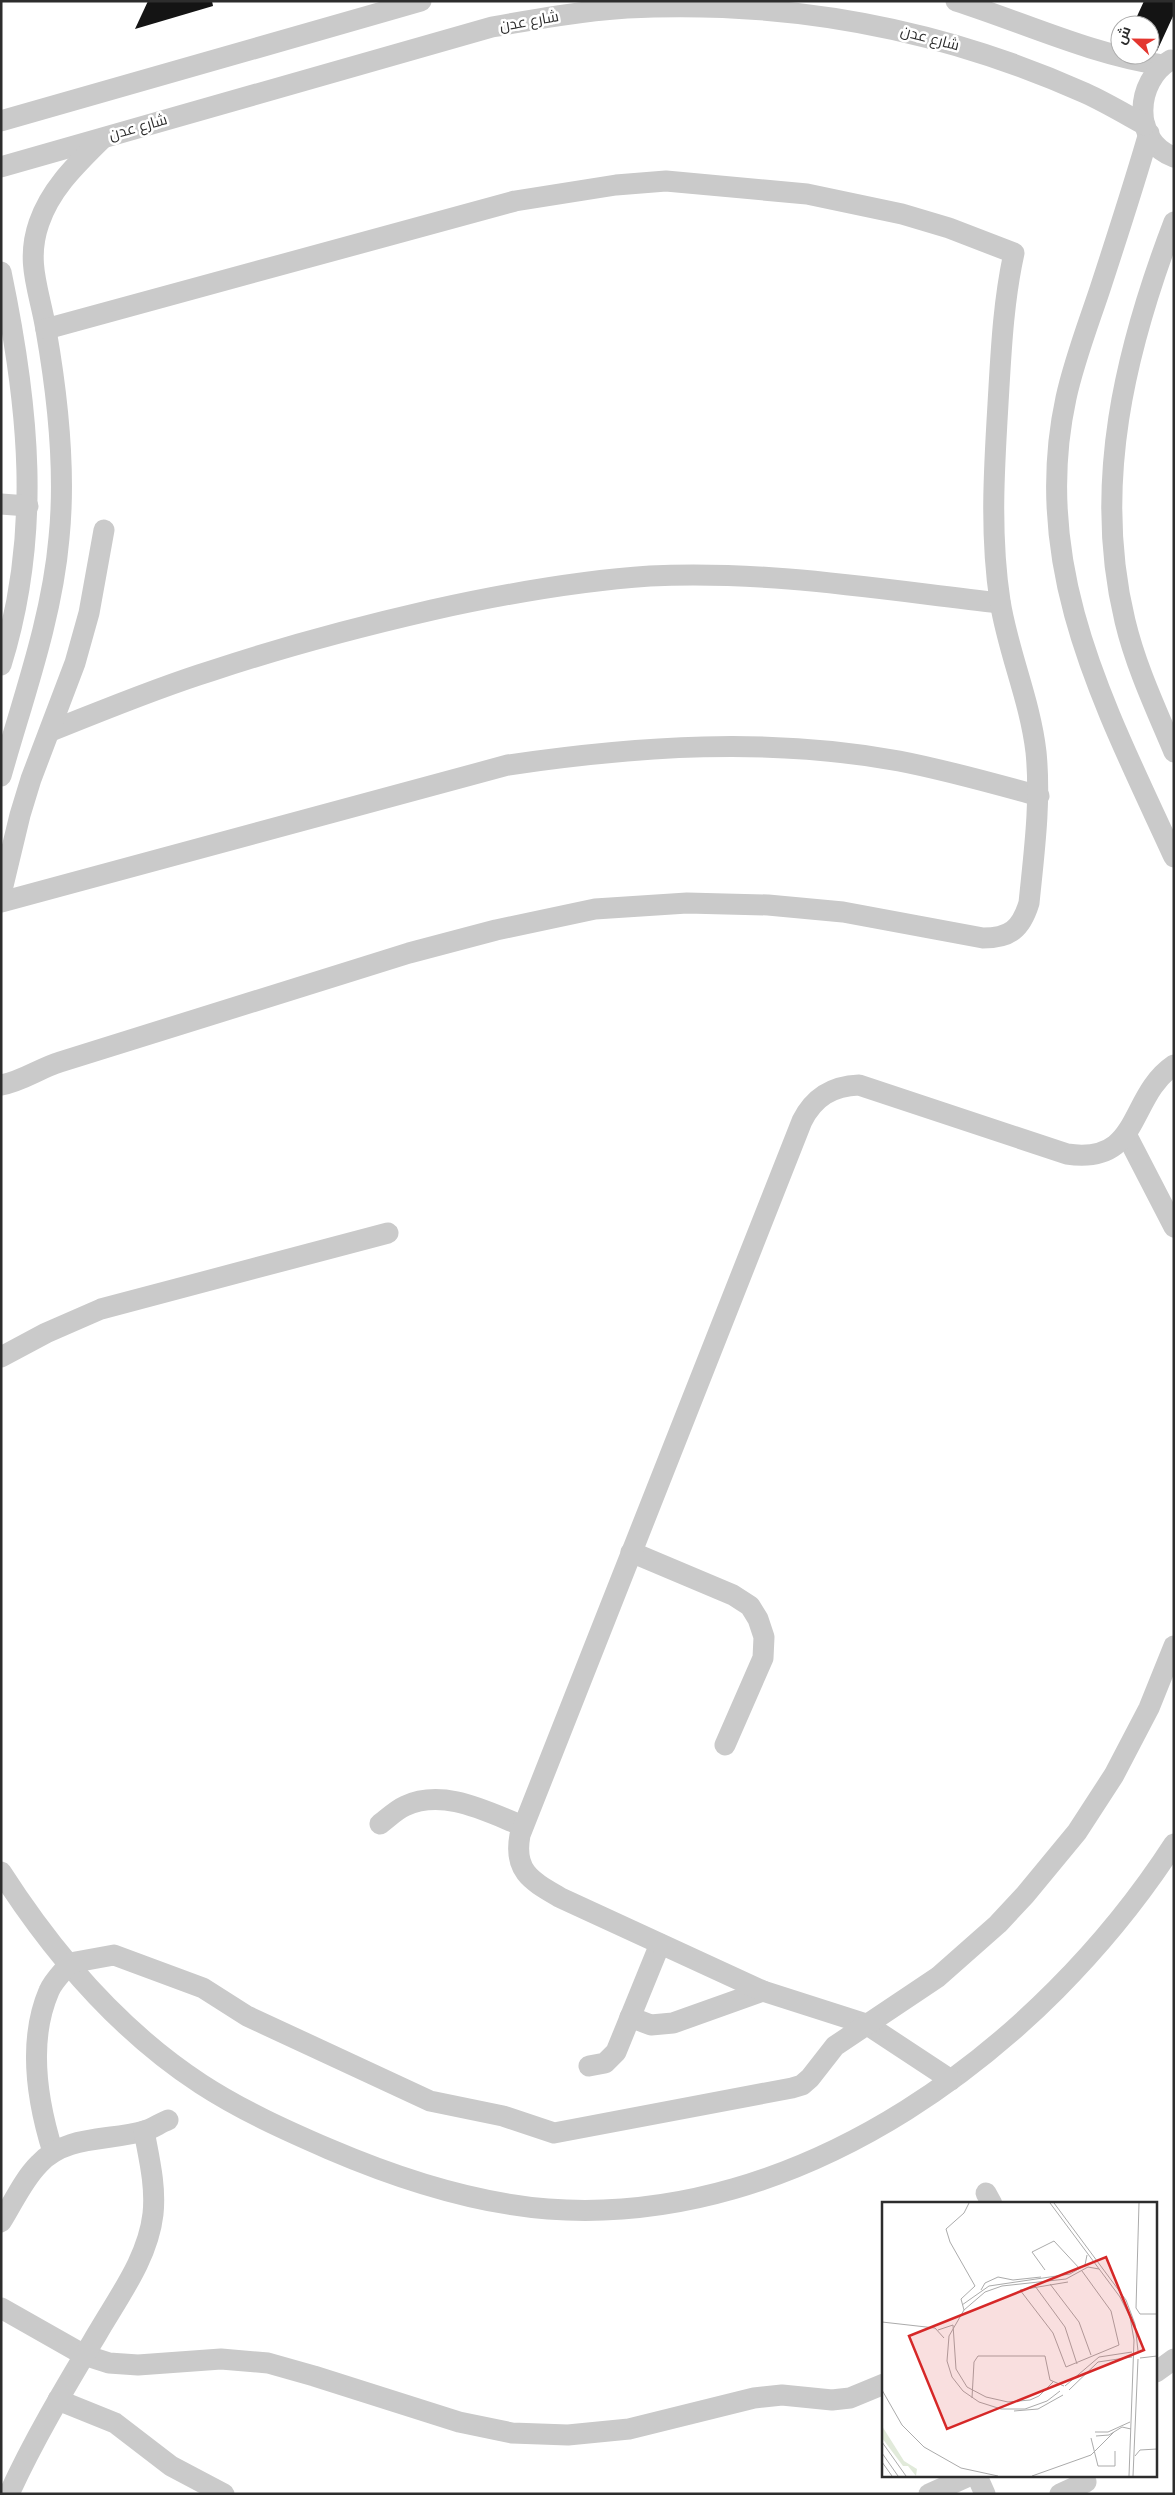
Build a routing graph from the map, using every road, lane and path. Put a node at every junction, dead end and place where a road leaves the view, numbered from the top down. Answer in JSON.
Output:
{"nodes":[{"id":1,"x":421,"y":1,"type":"edge"},
{"id":2,"x":956,"y":1,"type":"edge"},
{"id":3,"x":1168,"y":62,"type":"edge"},
{"id":4,"x":1,"y":121,"type":"edge"},
{"id":5,"x":1147,"y":129,"type":"junction"},
{"id":6,"x":103,"y":137,"type":"junction"},
{"id":7,"x":1174,"y":157,"type":"edge"},
{"id":8,"x":1,"y":167,"type":"edge"},
{"id":9,"x":1174,"y":222,"type":"edge"},
{"id":10,"x":1,"y":272,"type":"edge"},
{"id":11,"x":46,"y":329,"type":"junction"},
{"id":12,"x":8,"y":340,"type":"edge"},
{"id":13,"x":1,"y":504,"type":"edge"},
{"id":14,"x":28,"y":506,"type":"junction"},
{"id":15,"x":104,"y":530,"type":"dead end"},
{"id":16,"x":1000,"y":603,"type":"junction"},
{"id":17,"x":1,"y":665,"type":"edge"},
{"id":18,"x":50,"y":731,"type":"junction"},
{"id":19,"x":1174,"y":752,"type":"edge"},
{"id":20,"x":1,"y":776,"type":"edge"},
{"id":21,"x":1039,"y":796,"type":"junction"},
{"id":22,"x":1174,"y":857,"type":"edge"},
{"id":23,"x":1,"y":894,"type":"edge"},
{"id":24,"x":1,"y":902,"type":"edge"},
{"id":25,"x":1174,"y":1065,"type":"edge"},
{"id":26,"x":1174,"y":1080,"type":"edge"},
{"id":27,"x":1,"y":1085,"type":"edge"},
{"id":28,"x":1148,"y":1093,"type":"junction"},
{"id":29,"x":1126,"y":1134,"type":"junction"},
{"id":30,"x":1174,"y":1227,"type":"edge"},
{"id":31,"x":388,"y":1233,"type":"dead end"},
{"id":32,"x":1,"y":1358,"type":"edge"},
{"id":33,"x":632,"y":1552,"type":"junction"},
{"id":34,"x":1174,"y":1646,"type":"edge"},
{"id":35,"x":725,"y":1745,"type":"dead end"},
{"id":36,"x":380,"y":1824,"type":"dead end"},
{"id":37,"x":523,"y":1826,"type":"junction"},
{"id":38,"x":1174,"y":1844,"type":"edge"},
{"id":39,"x":1,"y":1872,"type":"edge"},
{"id":40,"x":660,"y":1944,"type":"junction"},
{"id":41,"x":70,"y":1963,"type":"junction"},
{"id":42,"x":764,"y":1991,"type":"junction"},
{"id":43,"x":630,"y":2017,"type":"junction"},
{"id":44,"x":866,"y":2024,"type":"junction"},
{"id":45,"x":589,"y":2066,"type":"dead end"},
{"id":46,"x":951,"y":2080,"type":"junction"},
{"id":47,"x":168,"y":2120,"type":"dead end"},
{"id":48,"x":144,"y":2131,"type":"junction"},
{"id":49,"x":53,"y":2152,"type":"junction"},
{"id":50,"x":1,"y":2222,"type":"edge"},
{"id":51,"x":1,"y":2308,"type":"edge"},
{"id":52,"x":1174,"y":2347,"type":"edge"},
{"id":53,"x":84,"y":2355,"type":"junction"},
{"id":54,"x":1158,"y":2359,"type":"edge"},
{"id":55,"x":1174,"y":2359,"type":"edge"},
{"id":56,"x":1158,"y":2371,"type":"edge"},
{"id":57,"x":882,"y":2385,"type":"edge"},
{"id":58,"x":58,"y":2400,"type":"junction"},
{"id":59,"x":965,"y":2478,"type":"edge"},
{"id":60,"x":978,"y":2478,"type":"edge"},
{"id":61,"x":1086,"y":2482,"type":"dead end"},
{"id":62,"x":9,"y":2494,"type":"edge"},
{"id":63,"x":224,"y":2494,"type":"edge"},
{"id":64,"x":929,"y":2494,"type":"edge"},
{"id":65,"x":985,"y":2494,"type":"edge"},
{"id":66,"x":1060,"y":2494,"type":"edge"}],
"edges":[{"from":1,"to":4,"type":"street"},
{"from":2,"to":3,"type":"street"},
{"from":3,"to":5,"type":"street"},
{"from":5,"to":6,"type":"street","name":"شارع عدن"},
{"from":5,"to":7,"type":"street","name":"شارع عدن"},
{"from":5,"to":22,"type":"street"},
{"from":6,"to":8,"type":"street","name":"شارع عدن"},
{"from":6,"to":11,"type":"street"},
{"from":9,"to":19,"type":"street"},
{"from":10,"to":12,"type":"street"},
{"from":11,"to":16,"type":"street"},
{"from":11,"to":20,"type":"street"},
{"from":12,"to":14,"type":"street"},
{"from":13,"to":14,"type":"street"},
{"from":14,"to":17,"type":"street"},
{"from":15,"to":18,"type":"street"},
{"from":16,"to":18,"type":"street"},
{"from":16,"to":21,"type":"street"},
{"from":18,"to":23,"type":"street"},
{"from":21,"to":24,"type":"street"},
{"from":21,"to":27,"type":"street"},
{"from":25,"to":28,"type":"street"},
{"from":26,"to":28,"type":"street"},
{"from":28,"to":29,"type":"street"},
{"from":29,"to":30,"type":"street"},
{"from":29,"to":33,"type":"street"},
{"from":31,"to":32,"type":"street"},
{"from":33,"to":35,"type":"street"},
{"from":33,"to":37,"type":"street"},
{"from":34,"to":44,"type":"street"},
{"from":36,"to":37,"type":"street"},
{"from":37,"to":40,"type":"street"},
{"from":38,"to":46,"type":"street"},
{"from":39,"to":41,"type":"street"},
{"from":40,"to":42,"type":"street"},
{"from":40,"to":43,"type":"street"},
{"from":41,"to":44,"type":"street"},
{"from":41,"to":46,"type":"street"},
{"from":41,"to":49,"type":"street"},
{"from":42,"to":43,"type":"street"},
{"from":42,"to":44,"type":"street"},
{"from":43,"to":45,"type":"street"},
{"from":44,"to":46,"type":"street"},
{"from":47,"to":48,"type":"street"},
{"from":48,"to":49,"type":"street"},
{"from":48,"to":53,"type":"street"},
{"from":49,"to":50,"type":"street"},
{"from":51,"to":53,"type":"street"},
{"from":52,"to":54,"type":"street"},
{"from":53,"to":57,"type":"street"},
{"from":53,"to":58,"type":"street"},
{"from":55,"to":56,"type":"street"},
{"from":58,"to":62,"type":"street"},
{"from":58,"to":63,"type":"street"},
{"from":59,"to":64,"type":"street"},
{"from":60,"to":65,"type":"street"},
{"from":61,"to":66,"type":"street"}]}
